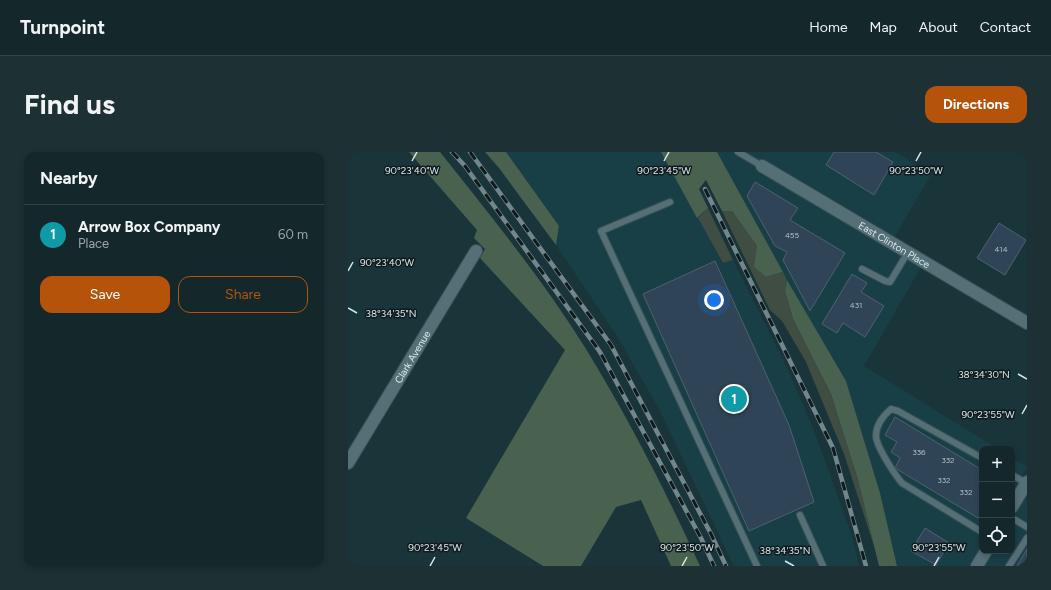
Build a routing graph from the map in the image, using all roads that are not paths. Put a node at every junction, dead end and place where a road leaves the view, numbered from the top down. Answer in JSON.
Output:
{"nodes":[{"id":1,"x":738,"y":152,"type":"edge"},
{"id":2,"x":762,"y":166,"type":"joint"},
{"id":3,"x":670,"y":202,"type":"dead end"},
{"id":4,"x":476,"y":251,"type":"dead end"},
{"id":5,"x":908,"y":252,"type":"junction"},
{"id":6,"x":862,"y":269,"type":"dead end"},
{"id":7,"x":1027,"y":323,"type":"edge"},
{"id":8,"x":979,"y":456,"type":"edge"},
{"id":9,"x":348,"y":463,"type":"edge"},
{"id":10,"x":1015,"y":476,"type":"edge"},
{"id":11,"x":1026,"y":482,"type":"edge"},
{"id":12,"x":1015,"y":502,"type":"edge"},
{"id":13,"x":800,"y":515,"type":"dead end"},
{"id":14,"x":1015,"y":520,"type":"edge"},
{"id":15,"x":1027,"y":527,"type":"edge"},
{"id":16,"x":979,"y":530,"type":"edge"},
{"id":17,"x":1027,"y":538,"type":"edge"},
{"id":18,"x":984,"y":554,"type":"edge"},
{"id":19,"x":757,"y":566,"type":"edge"},
{"id":20,"x":823,"y":566,"type":"edge"},
{"id":21,"x":977,"y":566,"type":"edge"},
{"id":22,"x":1010,"y":566,"type":"edge"}],
"edges":[{"from":1,"to":2,"type":"lane"},
{"from":2,"to":5,"type":"street","name":"East Clinton Place"},
{"from":3,"to":19,"type":"lane"},
{"from":4,"to":9,"type":"street","name":"Clark Avenue"},
{"from":5,"to":6,"type":"lane"},
{"from":5,"to":7,"type":"street","name":"East Clinton Place"},
{"from":8,"to":16,"type":"lane"},
{"from":10,"to":11,"type":"lane"},
{"from":11,"to":12,"type":"street"},
{"from":13,"to":20,"type":"lane"},
{"from":14,"to":15,"type":"lane"},
{"from":17,"to":22,"type":"lane"},
{"from":18,"to":21,"type":"street"}]}
